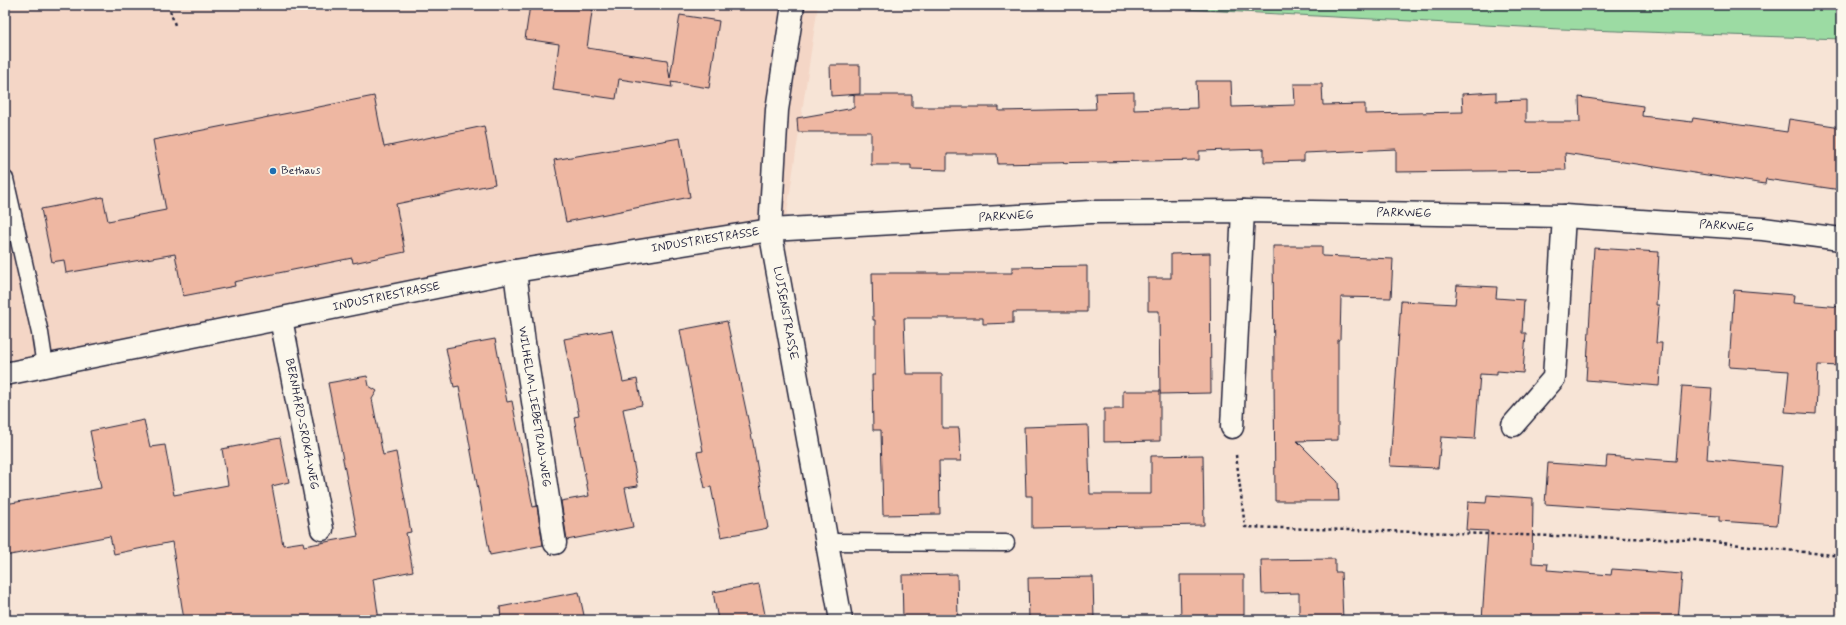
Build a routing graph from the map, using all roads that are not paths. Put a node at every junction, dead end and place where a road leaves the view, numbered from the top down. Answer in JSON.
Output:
{"nodes":[{"id":1,"x":793,"y":5,"type":"edge"},
{"id":2,"x":5,"y":179,"type":"edge"},
{"id":3,"x":1243,"y":211,"type":"junction"},
{"id":4,"x":1564,"y":216,"type":"junction"},
{"id":5,"x":770,"y":230,"type":"junction"},
{"id":6,"x":1841,"y":240,"type":"edge"},
{"id":7,"x":515,"y":271,"type":"junction"},
{"id":8,"x":281,"y":319,"type":"junction"},
{"id":9,"x":45,"y":366,"type":"junction"},
{"id":10,"x":5,"y":374,"type":"edge"},
{"id":11,"x":1513,"y":425,"type":"dead end"},
{"id":12,"x":1232,"y":427,"type":"road end"},
{"id":13,"x":322,"y":529,"type":"dead end"},
{"id":14,"x":828,"y":542,"type":"junction"},
{"id":15,"x":555,"y":543,"type":"dead end"},
{"id":16,"x":1006,"y":543,"type":"dead end"},
{"id":17,"x":841,"y":620,"type":"edge"}],
"edges":[{"from":1,"to":5,"type":"street","name":"LUISENSTRASSE"},
{"from":2,"to":9,"type":"lane"},
{"from":3,"to":4,"type":"street","name":"PARKWEG"},
{"from":3,"to":5,"type":"street","name":"PARKWEG"},
{"from":3,"to":12,"type":"street"},
{"from":4,"to":6,"type":"street","name":"PARKWEG"},
{"from":4,"to":11,"type":"street"},
{"from":5,"to":7,"type":"street","name":"INDUSTRIESTRASSE"},
{"from":5,"to":14,"type":"street","name":"LUISENSTRASSE"},
{"from":7,"to":8,"type":"street","name":"INDUSTRIESTRASSE"},
{"from":7,"to":15,"type":"street","name":"WILHELM-LIEBETRAU-WEG"},
{"from":8,"to":9,"type":"street","name":"INDUSTRIESTRASSE"},
{"from":8,"to":13,"type":"street","name":"BERNHARD-SROKA-WEG"},
{"from":9,"to":10,"type":"street","name":"INDUSTRIESTRASSE"},
{"from":14,"to":16,"type":"lane"},
{"from":14,"to":17,"type":"street","name":"LUISENSTRASSE"}]}
